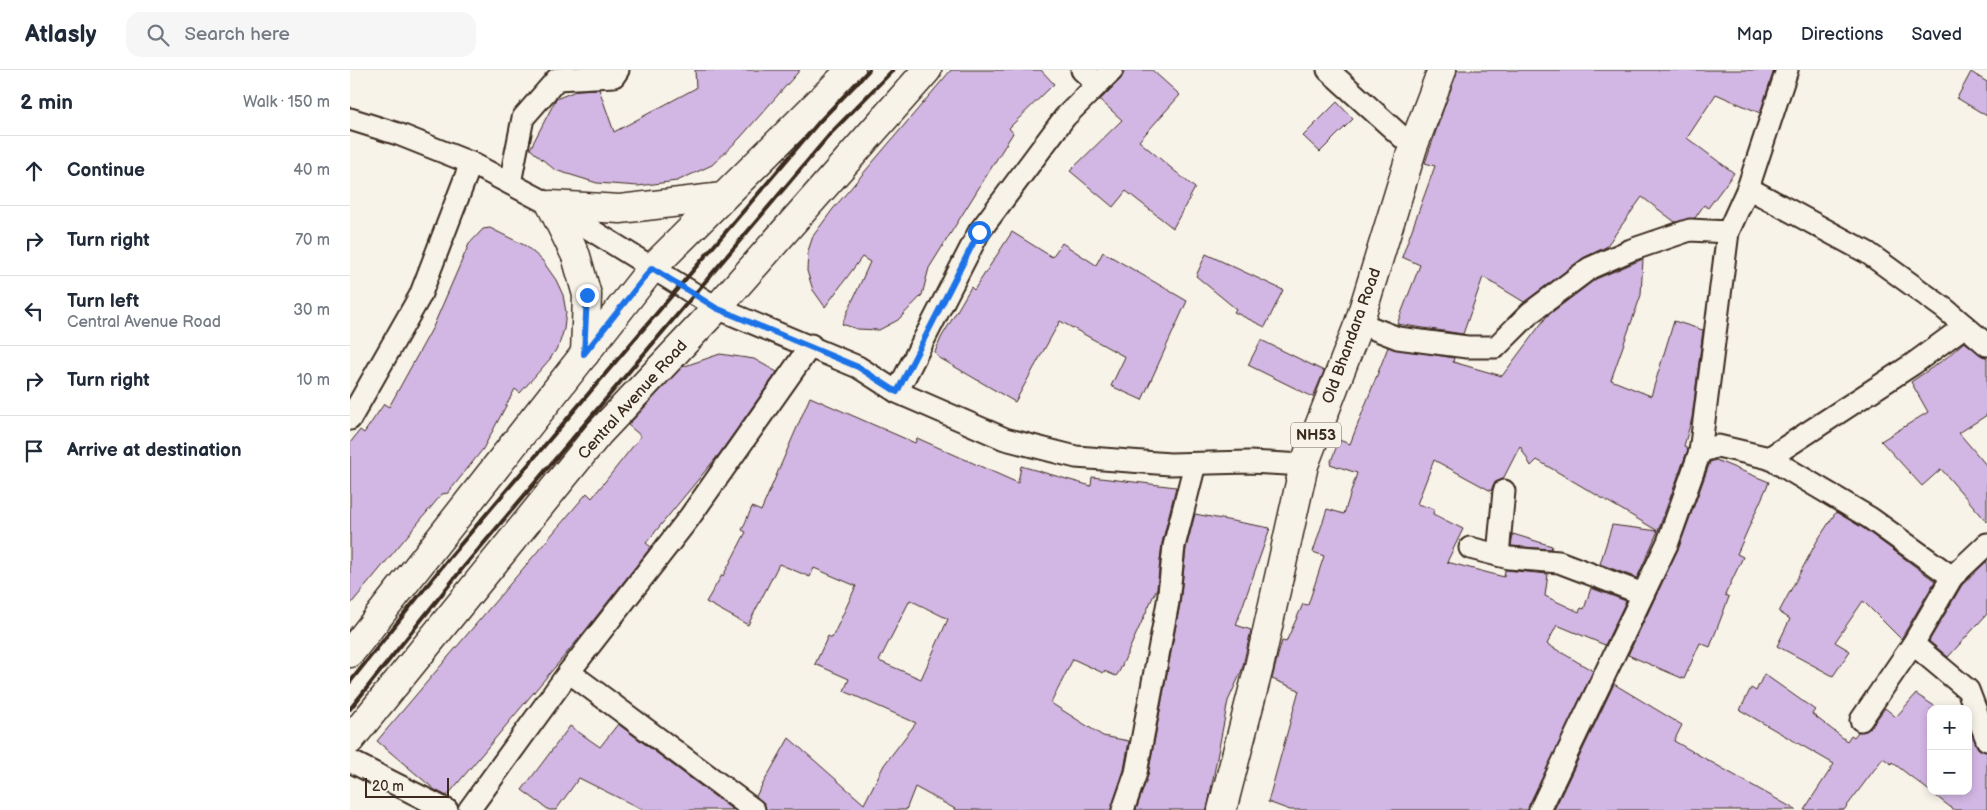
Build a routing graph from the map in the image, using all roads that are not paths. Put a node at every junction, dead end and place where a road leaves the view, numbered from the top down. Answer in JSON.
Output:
{"nodes":[{"id":1,"x":618,"y":70,"type":"edge"},
{"id":2,"x":852,"y":70,"type":"edge"},
{"id":3,"x":928,"y":70,"type":"edge"},
{"id":4,"x":1328,"y":70,"type":"edge"},
{"id":5,"x":1442,"y":70,"type":"edge"},
{"id":6,"x":1787,"y":70,"type":"edge"},
{"id":7,"x":1097,"y":75,"type":"edge"},
{"id":8,"x":350,"y":119,"type":"edge"},
{"id":9,"x":1413,"y":147,"type":"junction"},
{"id":10,"x":471,"y":162,"type":"junction"},
{"id":11,"x":510,"y":182,"type":"junction"},
{"id":12,"x":1748,"y":188,"type":"junction"},
{"id":13,"x":723,"y":197,"type":"junction"},
{"id":14,"x":551,"y":205,"type":"junction"},
{"id":15,"x":1728,"y":232,"type":"junction"},
{"id":16,"x":652,"y":268,"type":"junction"},
{"id":17,"x":716,"y":308,"type":"junction"},
{"id":18,"x":1359,"y":323,"type":"junction"},
{"id":19,"x":1965,"y":326,"type":"junction"},
{"id":20,"x":811,"y":345,"type":"junction"},
{"id":21,"x":1987,"y":345,"type":"edge"},
{"id":22,"x":584,"y":354,"type":"junction"},
{"id":23,"x":897,"y":392,"type":"junction"},
{"id":24,"x":350,"y":419,"type":"edge"},
{"id":25,"x":1700,"y":452,"type":"junction"},
{"id":26,"x":1769,"y":458,"type":"junction"},
{"id":27,"x":1196,"y":464,"type":"junction"},
{"id":28,"x":1304,"y":465,"type":"junction"},
{"id":29,"x":1504,"y":491,"type":"dead end"},
{"id":30,"x":1987,"y":544,"type":"edge"},
{"id":31,"x":1470,"y":548,"type":"dead end"},
{"id":32,"x":1498,"y":555,"type":"junction"},
{"id":33,"x":1952,"y":577,"type":"junction"},
{"id":34,"x":1643,"y":594,"type":"junction"},
{"id":35,"x":1912,"y":644,"type":"junction"},
{"id":36,"x":350,"y":653,"type":"edge"},
{"id":37,"x":569,"y":672,"type":"junction"},
{"id":38,"x":1861,"y":720,"type":"dead end"},
{"id":39,"x":350,"y":740,"type":"edge"},
{"id":40,"x":1987,"y":740,"type":"edge"},
{"id":41,"x":350,"y":761,"type":"edge"},
{"id":42,"x":447,"y":810,"type":"edge"},
{"id":43,"x":468,"y":810,"type":"edge"},
{"id":44,"x":754,"y":810,"type":"edge"},
{"id":45,"x":1123,"y":810,"type":"edge"},
{"id":46,"x":1222,"y":810,"type":"edge"},
{"id":47,"x":1540,"y":810,"type":"edge"}],
"edges":[{"from":1,"to":11,"type":"street"},
{"from":2,"to":13,"type":"main road"},
{"from":3,"to":17,"type":"main road","name":"Central Avenue Road"},
{"from":4,"to":9,"type":"street"},
{"from":5,"to":9,"type":"main road","name":"Old Bhandara Road","number":"NH53"},
{"from":6,"to":12,"type":"street"},
{"from":7,"to":23,"type":"street"},
{"from":8,"to":10,"type":"street"},
{"from":9,"to":18,"type":"main road","name":"Old Bhandara Road","number":"NH53"},
{"from":10,"to":11,"type":"street"},
{"from":10,"to":24,"type":"street"},
{"from":11,"to":14,"type":"street"},
{"from":12,"to":15,"type":"street"},
{"from":12,"to":19,"type":"street"},
{"from":13,"to":14,"type":"main road"},
{"from":13,"to":16,"type":"main road"},
{"from":14,"to":16,"type":"street"},
{"from":14,"to":22,"type":"main road"},
{"from":15,"to":18,"type":"street"},
{"from":15,"to":25,"type":"street"},
{"from":16,"to":17,"type":"street"},
{"from":16,"to":22,"type":"main road"},
{"from":17,"to":20,"type":"street"},
{"from":17,"to":39,"type":"main road","name":"Central Avenue Road"},
{"from":18,"to":28,"type":"main road","name":"Old Bhandara Road","number":"NH53"},
{"from":19,"to":21,"type":"street"},
{"from":19,"to":26,"type":"street"},
{"from":20,"to":23,"type":"street"},
{"from":20,"to":37,"type":"street"},
{"from":22,"to":36,"type":"main road"},
{"from":23,"to":27,"type":"street"},
{"from":25,"to":26,"type":"street"},
{"from":25,"to":34,"type":"street"},
{"from":26,"to":33,"type":"street"},
{"from":27,"to":28,"type":"street"},
{"from":27,"to":45,"type":"street"},
{"from":28,"to":46,"type":"main road","name":"Old Bhandara Road","number":"NH53"},
{"from":29,"to":32,"type":"street"},
{"from":30,"to":33,"type":"street"},
{"from":31,"to":32,"type":"street"},
{"from":32,"to":34,"type":"street"},
{"from":33,"to":35,"type":"street"},
{"from":34,"to":47,"type":"street"},
{"from":35,"to":38,"type":"street"},
{"from":35,"to":40,"type":"street"},
{"from":37,"to":43,"type":"street"},
{"from":37,"to":44,"type":"street"},
{"from":41,"to":42,"type":"street"}]}
